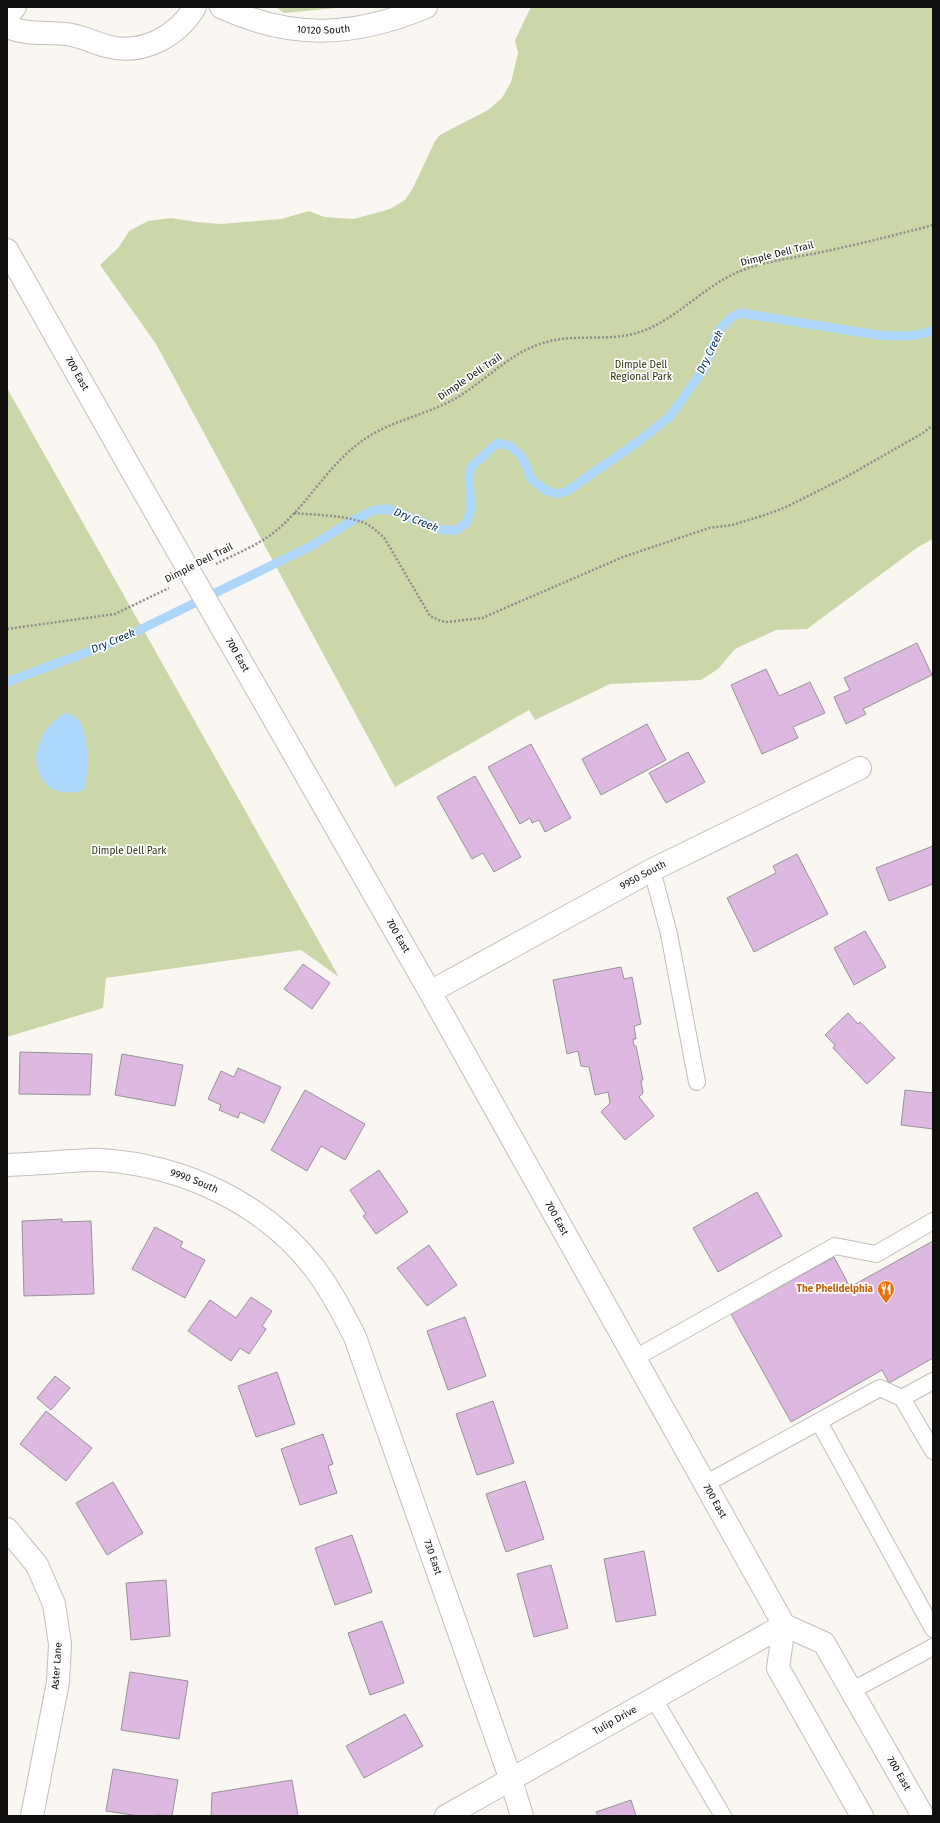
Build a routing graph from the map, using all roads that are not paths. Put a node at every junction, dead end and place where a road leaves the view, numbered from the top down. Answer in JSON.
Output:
{"nodes":[{"id":1,"x":15,"y":7,"type":"edge"},
{"id":2,"x":195,"y":7,"type":"edge"},
{"id":3,"x":221,"y":7,"type":"edge"},
{"id":4,"x":426,"y":7,"type":"edge"},
{"id":5,"x":7,"y":17,"type":"edge"},
{"id":6,"x":7,"y":27,"type":"edge"},
{"id":7,"x":7,"y":250,"type":"edge"},
{"id":8,"x":860,"y":768,"type":"dead end"},
{"id":9,"x":652,"y":870,"type":"junction"},
{"id":10,"x":430,"y":992,"type":"junction"},
{"id":11,"x":697,"y":1082,"type":"dead end"},
{"id":12,"x":7,"y":1165,"type":"edge"},
{"id":13,"x":933,"y":1221,"type":"edge"},
{"id":14,"x":337,"y":1302,"type":"joint"},
{"id":15,"x":635,"y":1358,"type":"junction"},
{"id":16,"x":933,"y":1381,"type":"edge"},
{"id":17,"x":902,"y":1398,"type":"junction"},
{"id":18,"x":819,"y":1422,"type":"junction"},
{"id":19,"x":933,"y":1452,"type":"edge"},
{"id":20,"x":705,"y":1484,"type":"junction"},
{"id":21,"x":7,"y":1529,"type":"edge"},
{"id":22,"x":784,"y":1625,"type":"junction"},
{"id":23,"x":933,"y":1629,"type":"edge"},
{"id":24,"x":933,"y":1646,"type":"edge"},
{"id":25,"x":851,"y":1691,"type":"junction"},
{"id":26,"x":654,"y":1699,"type":"junction"},
{"id":27,"x":511,"y":1780,"type":"junction"},
{"id":28,"x":857,"y":1814,"type":"edge"},
{"id":29,"x":32,"y":1816,"type":"edge"},
{"id":30,"x":446,"y":1816,"type":"edge"},
{"id":31,"x":522,"y":1816,"type":"edge"},
{"id":32,"x":723,"y":1816,"type":"edge"},
{"id":33,"x":923,"y":1816,"type":"edge"}],
"edges":[{"from":1,"to":5,"type":"street"},
{"from":2,"to":6,"type":"street"},
{"from":3,"to":4,"type":"street","name":"10120 South"},
{"from":7,"to":10,"type":"street","name":"700 East","bridge":true},
{"from":8,"to":9,"type":"street","name":"9950 South"},
{"from":9,"to":10,"type":"street","name":"9950 South"},
{"from":9,"to":11,"type":"lane"},
{"from":10,"to":15,"type":"street","name":"700 East"},
{"from":12,"to":14,"type":"street","name":"9990 South"},
{"from":13,"to":15,"type":"lane"},
{"from":14,"to":27,"type":"street","name":"730 East"},
{"from":15,"to":20,"type":"street","name":"700 East"},
{"from":16,"to":17,"type":"lane"},
{"from":17,"to":18,"type":"lane"},
{"from":17,"to":19,"type":"lane"},
{"from":18,"to":20,"type":"lane"},
{"from":18,"to":23,"type":"lane"},
{"from":20,"to":22,"type":"street","name":"700 East"},
{"from":21,"to":29,"type":"street","name":"Aster Lane"},
{"from":22,"to":25,"type":"street","name":"700 East"},
{"from":22,"to":26,"type":"street","name":"Tulip Drive"},
{"from":22,"to":28,"type":"street"},
{"from":24,"to":25,"type":"lane"},
{"from":25,"to":33,"type":"street","name":"700 East"},
{"from":26,"to":27,"type":"street","name":"Tulip Drive"},
{"from":26,"to":32,"type":"lane"},
{"from":27,"to":30,"type":"street","name":"Tulip Drive"},
{"from":27,"to":31,"type":"street","name":"730 East"}]}
